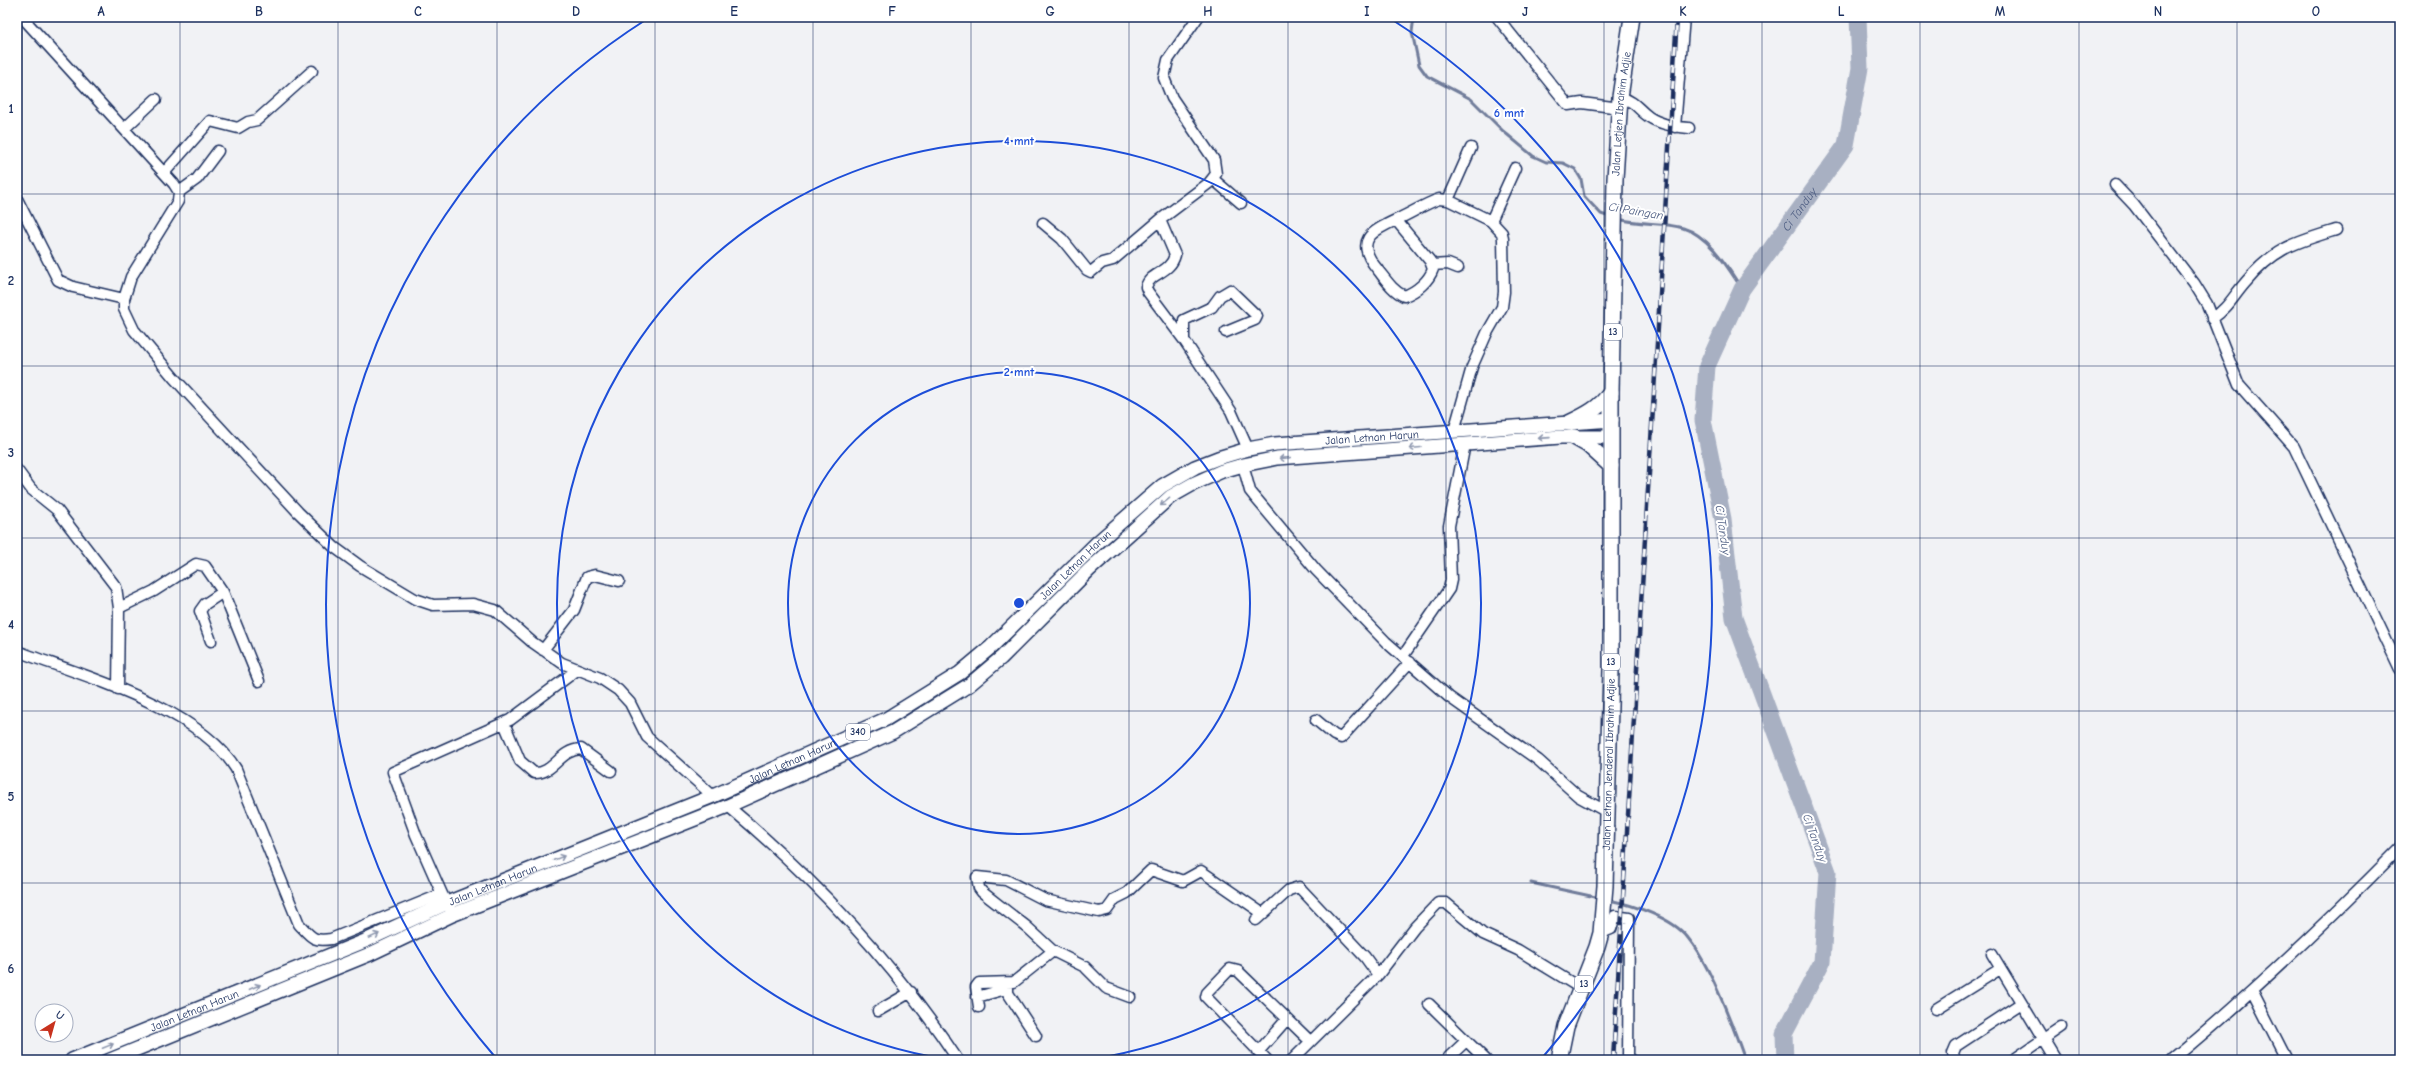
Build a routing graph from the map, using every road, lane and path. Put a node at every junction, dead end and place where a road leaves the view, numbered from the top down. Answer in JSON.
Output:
{"nodes":[{"id":1,"x":22,"y":17,"type":"edge"},
{"id":2,"x":1198,"y":17,"type":"edge"},
{"id":3,"x":1497,"y":17,"type":"edge"},
{"id":4,"x":1632,"y":17,"type":"edge"},
{"id":5,"x":1684,"y":17,"type":"edge"},
{"id":6,"x":312,"y":71,"type":"dead end"},
{"id":7,"x":156,"y":100,"type":"dead end"},
{"id":8,"x":1620,"y":103,"type":"junction"},
{"id":9,"x":1675,"y":127,"type":"junction"},
{"id":10,"x":1689,"y":128,"type":"dead end"},
{"id":11,"x":124,"y":129,"type":"junction"},
{"id":12,"x":1471,"y":148,"type":"dead end"},
{"id":13,"x":218,"y":151,"type":"dead end"},
{"id":14,"x":1515,"y":168,"type":"dead end"},
{"id":15,"x":164,"y":173,"type":"junction"},
{"id":16,"x":1213,"y":178,"type":"junction"},
{"id":17,"x":2115,"y":185,"type":"dead end"},
{"id":18,"x":179,"y":192,"type":"junction"},
{"id":19,"x":17,"y":199,"type":"edge"},
{"id":20,"x":1448,"y":200,"type":"junction"},
{"id":21,"x":1242,"y":203,"type":"dead end"},
{"id":22,"x":1160,"y":220,"type":"junction"},
{"id":23,"x":1396,"y":220,"type":"junction"},
{"id":24,"x":1491,"y":221,"type":"junction"},
{"id":25,"x":1043,"y":223,"type":"dead end"},
{"id":26,"x":2336,"y":230,"type":"dead end"},
{"id":27,"x":1432,"y":265,"type":"junction"},
{"id":28,"x":1458,"y":268,"type":"dead end"},
{"id":29,"x":124,"y":299,"type":"junction"},
{"id":30,"x":2212,"y":319,"type":"junction"},
{"id":31,"x":1226,"y":332,"type":"dead end"},
{"id":32,"x":1184,"y":340,"type":"junction"},
{"id":33,"x":1611,"y":392,"type":"junction"},
{"id":34,"x":1612,"y":420,"type":"junction"},
{"id":35,"x":1571,"y":430,"type":"junction"},
{"id":36,"x":1454,"y":431,"type":"junction"},
{"id":37,"x":1611,"y":438,"type":"junction"},
{"id":38,"x":1315,"y":442,"type":"junction"},
{"id":39,"x":1465,"y":444,"type":"junction"},
{"id":40,"x":1248,"y":449,"type":"junction"},
{"id":41,"x":1315,"y":456,"type":"junction"},
{"id":42,"x":1244,"y":465,"type":"junction"},
{"id":43,"x":1611,"y":466,"type":"junction"},
{"id":44,"x":17,"y":470,"type":"edge"},
{"id":45,"x":619,"y":581,"type":"dead end"},
{"id":46,"x":223,"y":592,"type":"junction"},
{"id":47,"x":119,"y":608,"type":"junction"},
{"id":48,"x":211,"y":641,"type":"dead end"},
{"id":49,"x":543,"y":650,"type":"junction"},
{"id":50,"x":17,"y":651,"type":"edge"},
{"id":51,"x":1406,"y":659,"type":"junction"},
{"id":52,"x":2400,"y":669,"type":"edge"},
{"id":53,"x":577,"y":670,"type":"junction"},
{"id":54,"x":259,"y":681,"type":"dead end"},
{"id":55,"x":118,"y":689,"type":"junction"},
{"id":56,"x":910,"y":706,"type":"junction"},
{"id":57,"x":917,"y":718,"type":"junction"},
{"id":58,"x":1316,"y":720,"type":"dead end"},
{"id":59,"x":504,"y":723,"type":"junction"},
{"id":60,"x":611,"y":771,"type":"dead end"},
{"id":61,"x":713,"y":796,"type":"junction"},
{"id":62,"x":728,"y":806,"type":"junction"},
{"id":63,"x":1609,"y":814,"type":"junction"},
{"id":64,"x":2400,"y":848,"type":"edge"},
{"id":65,"x":447,"y":904,"type":"junction"},
{"id":66,"x":1601,"y":933,"type":"junction"},
{"id":67,"x":1053,"y":951,"type":"junction"},
{"id":68,"x":1992,"y":954,"type":"dead end"},
{"id":69,"x":2000,"y":969,"type":"junction"},
{"id":70,"x":1378,"y":975,"type":"junction"},
{"id":71,"x":1007,"y":986,"type":"junction"},
{"id":72,"x":1582,"y":989,"type":"junction"},
{"id":73,"x":2252,"y":991,"type":"junction"},
{"id":74,"x":911,"y":992,"type":"junction"},
{"id":75,"x":1130,"y":997,"type":"dead end"},
{"id":76,"x":978,"y":1002,"type":"dead end"},
{"id":77,"x":1429,"y":1004,"type":"dead end"},
{"id":78,"x":2020,"y":1004,"type":"junction"},
{"id":79,"x":1936,"y":1009,"type":"dead end"},
{"id":80,"x":878,"y":1011,"type":"dead end"},
{"id":81,"x":1287,"y":1019,"type":"junction"},
{"id":82,"x":2061,"y":1027,"type":"dead end"},
{"id":83,"x":1036,"y":1036,"type":"dead end"},
{"id":84,"x":2044,"y":1039,"type":"junction"},
{"id":85,"x":1310,"y":1041,"type":"junction"},
{"id":86,"x":1466,"y":1041,"type":"junction"},
{"id":87,"x":1258,"y":1052,"type":"junction"},
{"id":88,"x":1449,"y":1057,"type":"dead end"},
{"id":89,"x":72,"y":1060,"type":"edge"},
{"id":90,"x":110,"y":1060,"type":"edge"},
{"id":91,"x":958,"y":1060,"type":"edge"},
{"id":92,"x":1267,"y":1060,"type":"edge"},
{"id":93,"x":1292,"y":1060,"type":"edge"},
{"id":94,"x":1486,"y":1060,"type":"edge"},
{"id":95,"x":1559,"y":1060,"type":"edge"},
{"id":96,"x":1628,"y":1060,"type":"edge"},
{"id":97,"x":1955,"y":1060,"type":"edge"},
{"id":98,"x":2013,"y":1060,"type":"edge"},
{"id":99,"x":2056,"y":1060,"type":"edge"},
{"id":100,"x":2172,"y":1060,"type":"edge"},
{"id":101,"x":2287,"y":1060,"type":"edge"}],
"edges":[{"from":1,"to":11,"type":"street"},
{"from":2,"to":16,"type":"street"},
{"from":3,"to":8,"type":"street"},
{"from":4,"to":8,"type":"highway","name":"Jalan Letjen Ibrahim Adjie","number":"13"},
{"from":5,"to":9,"type":"street"},
{"from":6,"to":15,"type":"street"},
{"from":7,"to":11,"type":"street"},
{"from":8,"to":9,"type":"street"},
{"from":8,"to":33,"type":"highway","name":"Jalan Letjen Ibrahim Adjie","number":"13"},
{"from":9,"to":10,"type":"street"},
{"from":11,"to":15,"type":"street"},
{"from":12,"to":20,"type":"street"},
{"from":13,"to":18,"type":"street"},
{"from":14,"to":24,"type":"street"},
{"from":15,"to":18,"type":"street"},
{"from":16,"to":21,"type":"street"},
{"from":16,"to":22,"type":"street"},
{"from":17,"to":30,"type":"street"},
{"from":18,"to":29,"type":"street"},
{"from":19,"to":29,"type":"street"},
{"from":20,"to":23,"type":"street"},
{"from":20,"to":24,"type":"street"},
{"from":22,"to":25,"type":"street"},
{"from":22,"to":32,"type":"street"},
{"from":23,"to":27,"type":"street"},
{"from":23,"to":27,"type":"street"},
{"from":24,"to":36,"type":"street"},
{"from":26,"to":30,"type":"street"},
{"from":27,"to":28,"type":"street"},
{"from":29,"to":49,"type":"street"},
{"from":30,"to":52,"type":"street"},
{"from":31,"to":32,"type":"street"},
{"from":32,"to":40,"type":"street"},
{"from":33,"to":34,"type":"highway","number":"13"},
{"from":33,"to":35,"type":"highway"},
{"from":34,"to":35,"type":"main road","name":"Jalan Letnan Harun","number":"340"},
{"from":34,"to":37,"type":"highway","number":"13"},
{"from":35,"to":36,"type":"main road","name":"Jalan Letnan Harun","number":"340"},
{"from":35,"to":37,"type":"main road","name":"Jalan Letnan Harun","number":"340"},
{"from":35,"to":39,"type":"main road","name":"Jalan Letnan Harun","number":"340","one_way":true},
{"from":35,"to":43,"type":"highway"},
{"from":36,"to":38,"type":"main road","name":"Jalan Letnan Harun","number":"340"},
{"from":37,"to":43,"type":"highway","name":"Jalan Letnan Jenderal Ibrahim Adjie","number":"13"},
{"from":38,"to":40,"type":"main road","name":"Jalan Letnan Harun","number":"340"},
{"from":38,"to":41,"type":"main road"},
{"from":39,"to":41,"type":"main road","name":"Jalan Letnan Harun","number":"340","one_way":true},
{"from":39,"to":51,"type":"street"},
{"from":40,"to":56,"type":"main road","name":"Jalan Letnan Harun","number":"340"},
{"from":41,"to":42,"type":"main road","name":"Jalan Letnan Harun","number":"340","one_way":true},
{"from":42,"to":51,"type":"street"},
{"from":42,"to":57,"type":"main road","name":"Jalan Letnan Harun","number":"340","one_way":true},
{"from":43,"to":63,"type":"highway","name":"Jalan Letnan Jenderal Ibrahim Adjie","number":"13"},
{"from":44,"to":47,"type":"street"},
{"from":45,"to":49,"type":"street"},
{"from":46,"to":47,"type":"street"},
{"from":46,"to":48,"type":"street"},
{"from":46,"to":54,"type":"street"},
{"from":47,"to":55,"type":"street"},
{"from":49,"to":53,"type":"street"},
{"from":50,"to":55,"type":"street"},
{"from":51,"to":58,"type":"street"},
{"from":51,"to":63,"type":"street"},
{"from":53,"to":59,"type":"street"},
{"from":53,"to":61,"type":"street"},
{"from":55,"to":65,"type":"street"},
{"from":56,"to":57,"type":"main road"},
{"from":56,"to":61,"type":"main road","name":"Jalan Letnan Harun","number":"340"},
{"from":57,"to":62,"type":"main road","name":"Jalan Letnan Harun","number":"340"},
{"from":59,"to":60,"type":"street"},
{"from":59,"to":65,"type":"street"},
{"from":65,"to":61,"type":"main road","name":"Jalan Letnan Harun","number":"340","one_way":true},
{"from":62,"to":65,"type":"main road","name":"Jalan Letnan Harun","number":"340"},
{"from":62,"to":74,"type":"street"},
{"from":63,"to":66,"type":"highway","name":"Jalan Letnan Jenderal Ibrahim Adjie","number":"13"},
{"from":64,"to":73,"type":"street"},
{"from":89,"to":65,"type":"main road","name":"Jalan Letnan Harun","number":"340","one_way":true},
{"from":65,"to":90,"type":"main road","name":"Jalan Letnan Harun","number":"340"},
{"from":66,"to":72,"type":"highway","name":"Jalan Letnan Jenderal Ibrahim Adjie","number":"13"},
{"from":66,"to":96,"type":"street"},
{"from":67,"to":70,"type":"street"},
{"from":67,"to":71,"type":"street"},
{"from":67,"to":75,"type":"street"},
{"from":68,"to":69,"type":"street"},
{"from":69,"to":78,"type":"street"},
{"from":69,"to":79,"type":"street"},
{"from":70,"to":72,"type":"street"},
{"from":70,"to":85,"type":"street"},
{"from":71,"to":76,"type":"street"},
{"from":71,"to":83,"type":"street"},
{"from":72,"to":95,"type":"highway","name":"Jalan Letnan Jenderal Ibrahim Adjie","number":"13"},
{"from":73,"to":100,"type":"street"},
{"from":73,"to":101,"type":"street"},
{"from":74,"to":80,"type":"street"},
{"from":74,"to":91,"type":"street"},
{"from":77,"to":86,"type":"street"},
{"from":78,"to":84,"type":"street"},
{"from":78,"to":97,"type":"street"},
{"from":81,"to":85,"type":"street"},
{"from":81,"to":87,"type":"street"},
{"from":81,"to":87,"type":"street"},
{"from":82,"to":84,"type":"street"},
{"from":84,"to":98,"type":"street"},
{"from":84,"to":99,"type":"street"},
{"from":85,"to":93,"type":"street"},
{"from":86,"to":88,"type":"street"},
{"from":86,"to":94,"type":"street"},
{"from":87,"to":92,"type":"street"}]}
